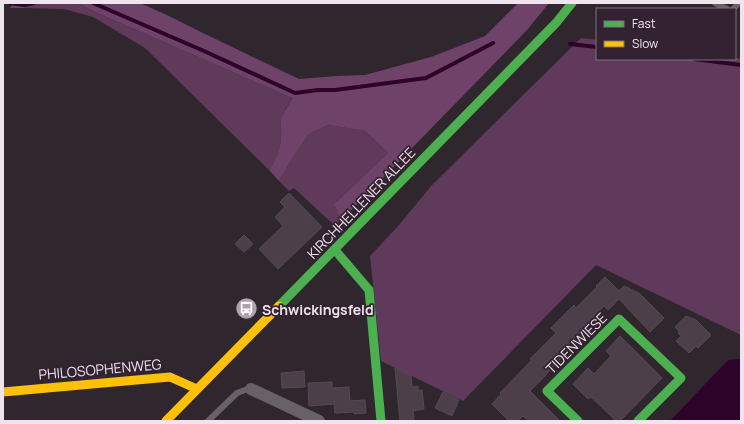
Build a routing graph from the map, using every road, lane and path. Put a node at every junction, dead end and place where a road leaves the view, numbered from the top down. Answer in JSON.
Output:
{"nodes":[{"id":1,"x":572,"y":3,"type":"edge"},
{"id":2,"x":715,"y":3,"type":"edge"},
{"id":3,"x":725,"y":8,"type":"edge"},
{"id":4,"x":335,"y":250,"type":"junction"},
{"id":5,"x":198,"y":389,"type":"junction"},
{"id":6,"x":251,"y":389,"type":"joint"},
{"id":7,"x":3,"y":392,"type":"edge"},
{"id":8,"x":166,"y":421,"type":"edge"},
{"id":9,"x":208,"y":421,"type":"edge"},
{"id":10,"x":319,"y":421,"type":"edge"},
{"id":11,"x":381,"y":421,"type":"edge"},
{"id":12,"x":578,"y":421,"type":"edge"},
{"id":13,"x":638,"y":421,"type":"edge"}],
"edges":[{"from":1,"to":4,"type":"street","name":"KIRCHHELLENER ALLEE"},
{"from":2,"to":3,"type":"lane"},
{"from":4,"to":5,"type":"street","name":"KIRCHHELLENER ALLEE"},
{"from":4,"to":11,"type":"street"},
{"from":5,"to":7,"type":"street","name":"PHILOSOPHENWEG"},
{"from":5,"to":8,"type":"street","name":"KIRCHHELLENER ALLEE"},
{"from":6,"to":9,"type":"lane"},
{"from":6,"to":10,"type":"street"},
{"from":12,"to":13,"type":"street","name":"TIDENWIESE"}]}
